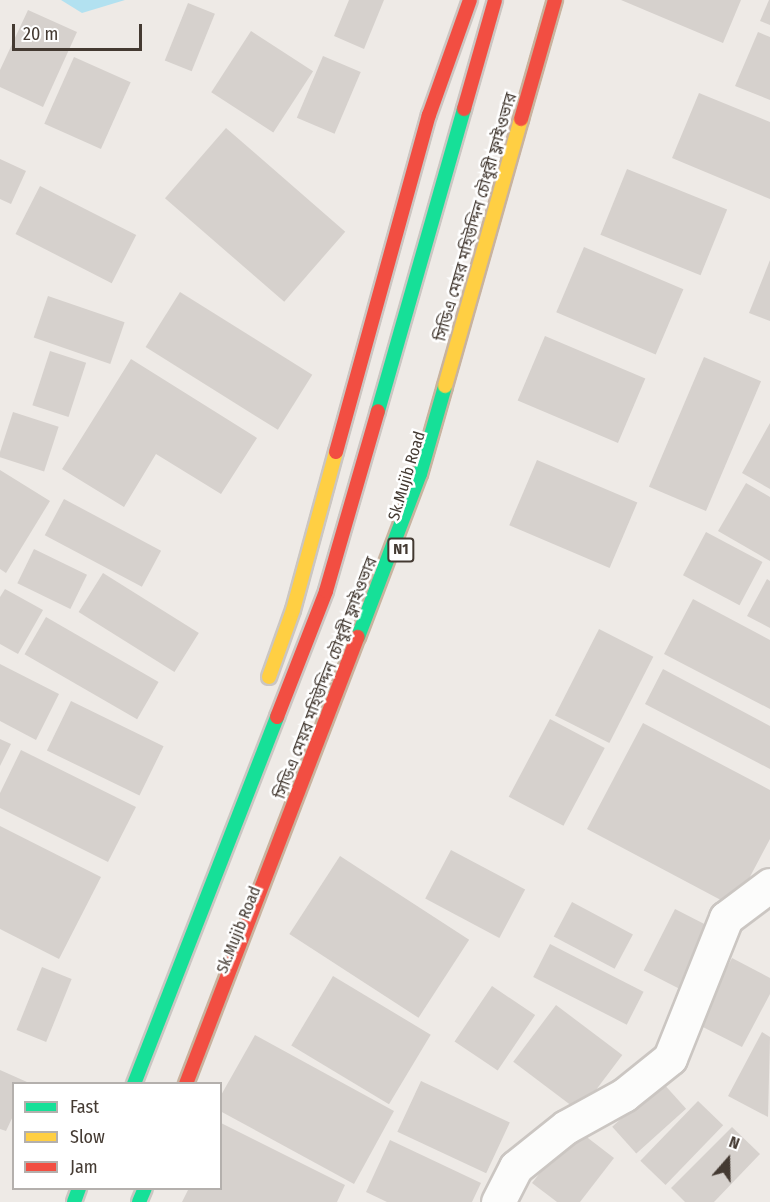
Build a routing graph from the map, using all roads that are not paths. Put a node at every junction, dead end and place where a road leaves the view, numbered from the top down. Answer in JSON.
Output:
{"nodes":[{"id":1,"x":470,"y":0,"type":"edge"},
{"id":2,"x":495,"y":0,"type":"edge"},
{"id":3,"x":558,"y":0,"type":"edge"},
{"id":4,"x":265,"y":687,"type":"dead end"},
{"id":5,"x":770,"y":885,"type":"edge"},
{"id":6,"x":134,"y":1082,"type":"edge"},
{"id":7,"x":186,"y":1082,"type":"edge"},
{"id":8,"x":196,"y":1082,"type":"edge"},
{"id":9,"x":498,"y":1202,"type":"edge"}],
"edges":[{"from":1,"to":4,"type":"highway"},
{"from":2,"to":6,"type":"highway"},
{"from":3,"to":7,"type":"highway","name":"সিডিএ মেয়র মহিউদ্দিন চৌধুরী ফ্লাইওভার","bridge":true},
{"from":3,"to":8,"type":"highway","name":"Sk.Mujib Road","number":"N1"},
{"from":5,"to":9,"type":"street"}]}
